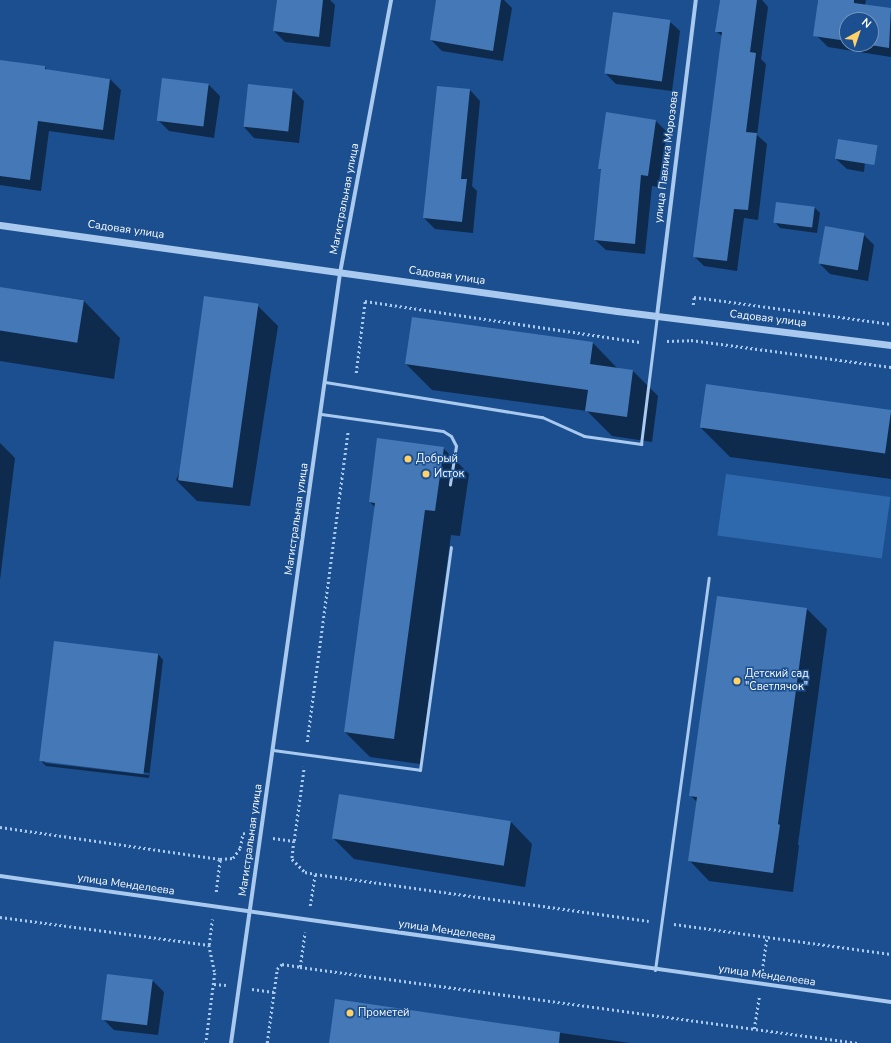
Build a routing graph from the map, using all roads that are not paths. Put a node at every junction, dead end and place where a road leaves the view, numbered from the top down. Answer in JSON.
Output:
{"nodes":[{"id":1,"x":391,"y":0,"type":"edge"},
{"id":2,"x":696,"y":0,"type":"edge"},
{"id":3,"x":0,"y":225,"type":"edge"},
{"id":4,"x":340,"y":273,"type":"junction"},
{"id":5,"x":657,"y":316,"type":"junction"},
{"id":6,"x":891,"y":345,"type":"edge"},
{"id":7,"x":325,"y":382,"type":"junction"},
{"id":8,"x":321,"y":414,"type":"junction"},
{"id":9,"x":450,"y":485,"type":"dead end"},
{"id":10,"x":451,"y":547,"type":"dead end"},
{"id":11,"x":709,"y":578,"type":"dead end"},
{"id":12,"x":273,"y":750,"type":"junction"},
{"id":13,"x":0,"y":876,"type":"edge"},
{"id":14,"x":250,"y":912,"type":"junction"},
{"id":15,"x":655,"y":970,"type":"junction"},
{"id":16,"x":891,"y":1002,"type":"edge"},
{"id":17,"x":230,"y":1043,"type":"edge"}],
"edges":[{"from":1,"to":4,"type":"street","name":"Магистральная улица"},
{"from":2,"to":5,"type":"street","name":"улица Павлика Морозова"},
{"from":3,"to":4,"type":"street","name":"Садовая улица"},
{"from":4,"to":5,"type":"street","name":"Садовая улица"},
{"from":4,"to":7,"type":"street","name":"Магистральная улица"},
{"from":5,"to":6,"type":"street","name":"Садовая улица"},
{"from":5,"to":7,"type":"lane"},
{"from":7,"to":8,"type":"street","name":"Магистральная улица"},
{"from":8,"to":9,"type":"lane"},
{"from":8,"to":12,"type":"street","name":"Магистральная улица"},
{"from":10,"to":12,"type":"lane"},
{"from":11,"to":15,"type":"lane"},
{"from":12,"to":14,"type":"street","name":"Магистральная улица"},
{"from":13,"to":14,"type":"street","name":"улица Менделеева"},
{"from":14,"to":15,"type":"street","name":"улица Менделеева"},
{"from":14,"to":17,"type":"street","name":"Магистральная улица"},
{"from":15,"to":16,"type":"street","name":"улица Менделеева"}]}
